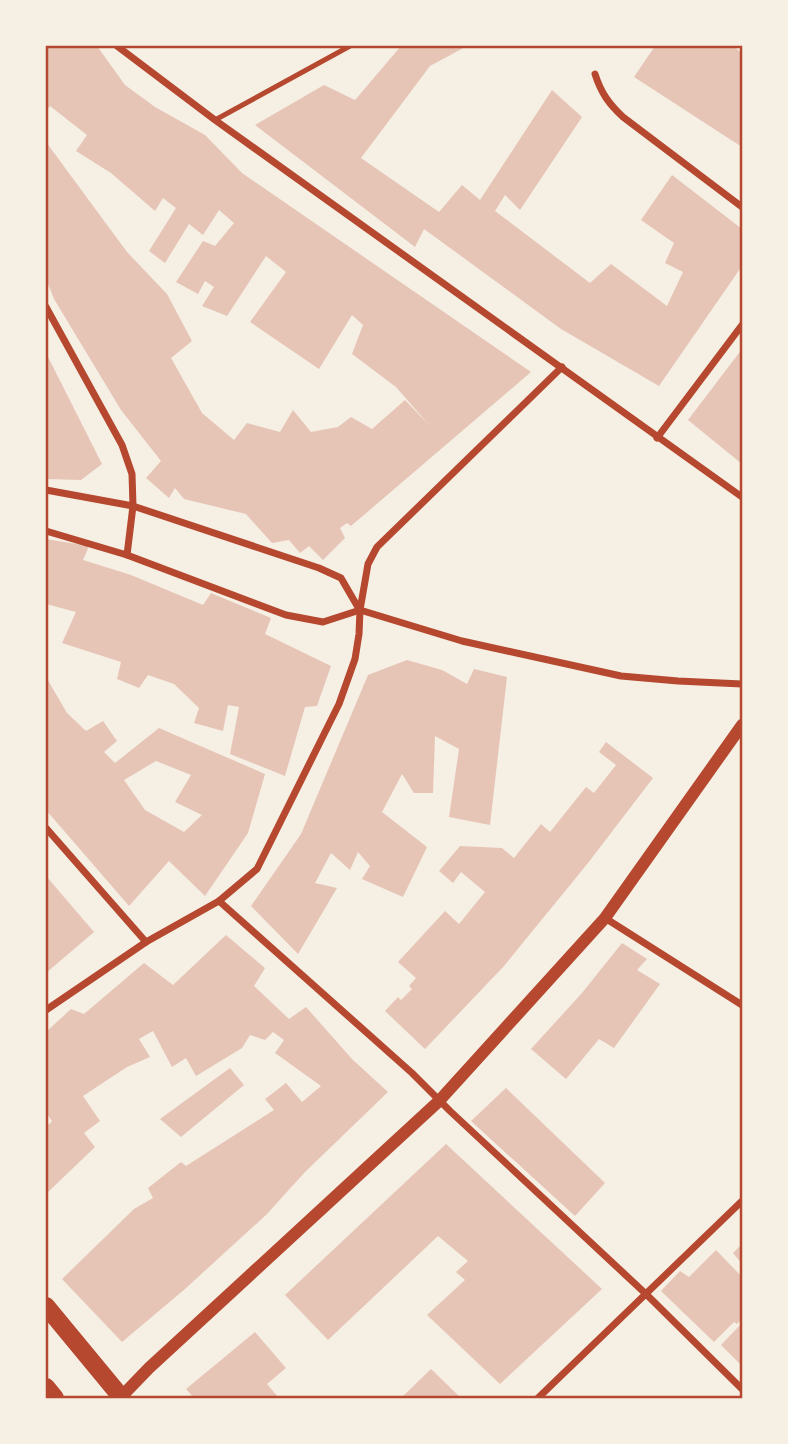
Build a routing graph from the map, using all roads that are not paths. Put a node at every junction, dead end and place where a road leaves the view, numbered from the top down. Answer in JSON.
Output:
{"nodes":[{"id":1,"x":117,"y":46,"type":"edge"},
{"id":2,"x":350,"y":46,"type":"edge"},
{"id":3,"x":596,"y":74,"type":"dead end"},
{"id":4,"x":215,"y":120,"type":"junction"},
{"id":5,"x":743,"y":207,"type":"edge"},
{"id":6,"x":46,"y":307,"type":"edge"},
{"id":7,"x":743,"y":326,"type":"edge"},
{"id":8,"x":562,"y":367,"type":"junction"},
{"id":9,"x":657,"y":438,"type":"junction"},
{"id":10,"x":46,"y":490,"type":"edge"},
{"id":11,"x":743,"y":497,"type":"edge"},
{"id":12,"x":133,"y":506,"type":"junction"},
{"id":13,"x":46,"y":531,"type":"edge"},
{"id":14,"x":127,"y":555,"type":"junction"},
{"id":15,"x":360,"y":610,"type":"junction"},
{"id":16,"x":743,"y":684,"type":"edge"},
{"id":17,"x":743,"y":725,"type":"edge"},
{"id":18,"x":739,"y":739,"type":"edge"},
{"id":19,"x":46,"y":828,"type":"edge"},
{"id":20,"x":219,"y":901,"type":"junction"},
{"id":21,"x":605,"y":918,"type":"junction"},
{"id":22,"x":146,"y":942,"type":"junction"},
{"id":23,"x":743,"y":1005,"type":"edge"},
{"id":24,"x":46,"y":1010,"type":"edge"},
{"id":25,"x":439,"y":1101,"type":"junction"},
{"id":26,"x":743,"y":1201,"type":"edge"},
{"id":27,"x":647,"y":1295,"type":"junction"},
{"id":28,"x":46,"y":1306,"type":"edge"},
{"id":29,"x":46,"y":1387,"type":"edge"},
{"id":30,"x":743,"y":1389,"type":"edge"},
{"id":31,"x":55,"y":1398,"type":"edge"},
{"id":32,"x":122,"y":1398,"type":"edge"},
{"id":33,"x":538,"y":1398,"type":"edge"}],
"edges":[{"from":1,"to":4,"type":"street"},
{"from":2,"to":4,"type":"lane"},
{"from":3,"to":5,"type":"street"},
{"from":4,"to":8,"type":"street"},
{"from":6,"to":12,"type":"street"},
{"from":7,"to":9,"type":"street"},
{"from":8,"to":9,"type":"street"},
{"from":8,"to":15,"type":"street"},
{"from":9,"to":11,"type":"street"},
{"from":10,"to":12,"type":"street"},
{"from":12,"to":14,"type":"street"},
{"from":12,"to":15,"type":"street"},
{"from":13,"to":14,"type":"street"},
{"from":14,"to":15,"type":"street"},
{"from":15,"to":16,"type":"street"},
{"from":15,"to":20,"type":"street"},
{"from":17,"to":18,"type":"street"},
{"from":18,"to":21,"type":"street"},
{"from":19,"to":22,"type":"street"},
{"from":20,"to":22,"type":"street"},
{"from":20,"to":25,"type":"street"},
{"from":21,"to":23,"type":"street"},
{"from":21,"to":25,"type":"street"},
{"from":22,"to":24,"type":"street"},
{"from":25,"to":27,"type":"street"},
{"from":25,"to":32,"type":"street"},
{"from":26,"to":27,"type":"street"},
{"from":27,"to":30,"type":"street"},
{"from":27,"to":33,"type":"street"},
{"from":28,"to":32,"type":"main road"},
{"from":29,"to":31,"type":"main road"}]}
